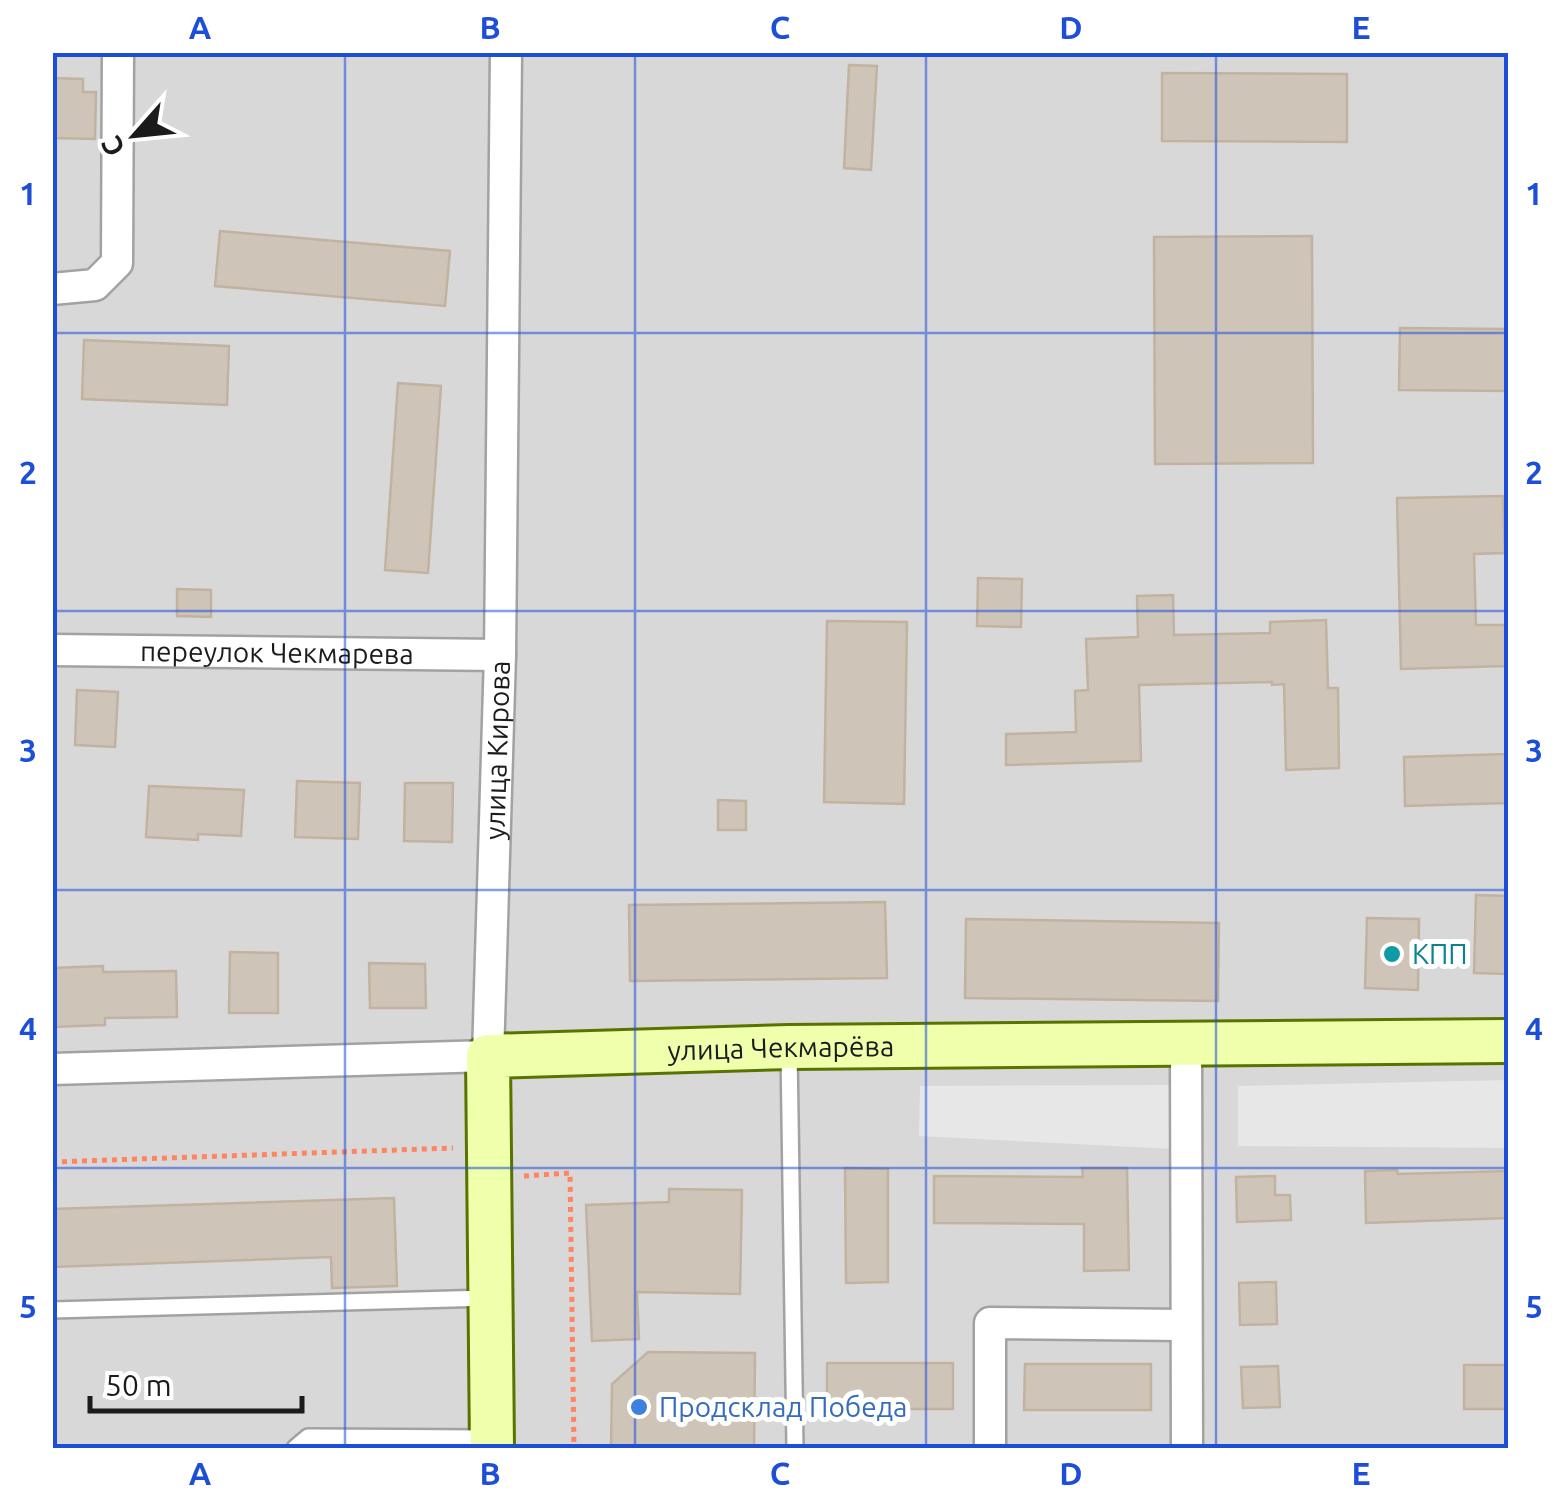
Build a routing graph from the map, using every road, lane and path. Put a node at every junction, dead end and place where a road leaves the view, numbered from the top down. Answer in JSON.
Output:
{"nodes":[{"id":1,"x":118,"y":52,"type":"edge"},
{"id":2,"x":506,"y":52,"type":"edge"},
{"id":3,"x":52,"y":289,"type":"edge"},
{"id":4,"x":52,"y":650,"type":"edge"},
{"id":5,"x":500,"y":655,"type":"junction"},
{"id":6,"x":1508,"y":1040,"type":"edge"},
{"id":7,"x":1186,"y":1045,"type":"junction"},
{"id":8,"x":789,"y":1047,"type":"junction"},
{"id":9,"x":488,"y":1056,"type":"junction"},
{"id":10,"x":52,"y":1069,"type":"edge"},
{"id":11,"x":52,"y":1162,"type":"edge"},
{"id":12,"x":490,"y":1178,"type":"junction"},
{"id":13,"x":491,"y":1298,"type":"junction"},
{"id":14,"x":52,"y":1310,"type":"edge"},
{"id":15,"x":1184,"y":1325,"type":"junction"},
{"id":16,"x":391,"y":1443,"type":"edge"},
{"id":17,"x":492,"y":1443,"type":"edge"},
{"id":18,"x":295,"y":1448,"type":"edge"},
{"id":19,"x":574,"y":1448,"type":"edge"},
{"id":20,"x":795,"y":1448,"type":"edge"},
{"id":21,"x":990,"y":1448,"type":"edge"},
{"id":22,"x":1187,"y":1448,"type":"edge"}],
"edges":[{"from":1,"to":3,"type":"street"},
{"from":2,"to":5,"type":"street","name":"улица Кирова"},
{"from":4,"to":5,"type":"street","name":"переулок Чекмарева"},
{"from":5,"to":9,"type":"street","name":"улица Кирова"},
{"from":6,"to":7,"type":"street","name":"улица Чекмарёва"},
{"from":7,"to":8,"type":"street","name":"улица Чекмарёва"},
{"from":7,"to":15,"type":"street"},
{"from":8,"to":9,"type":"street","name":"улица Чекмарёва"},
{"from":8,"to":20,"type":"lane"},
{"from":9,"to":10,"type":"street","name":"улица Чекмарёва"},
{"from":9,"to":12,"type":"street","name":"улица Кирова"},
{"from":11,"to":12,"type":"path"},
{"from":12,"to":13,"type":"street","name":"улица Кирова"},
{"from":12,"to":19,"type":"path"},
{"from":13,"to":14,"type":"lane"},
{"from":13,"to":17,"type":"street","name":"улица Кирова"},
{"from":15,"to":21,"type":"street"},
{"from":15,"to":22,"type":"street"},
{"from":16,"to":17,"type":"lane"},
{"from":16,"to":18,"type":"lane"}]}
